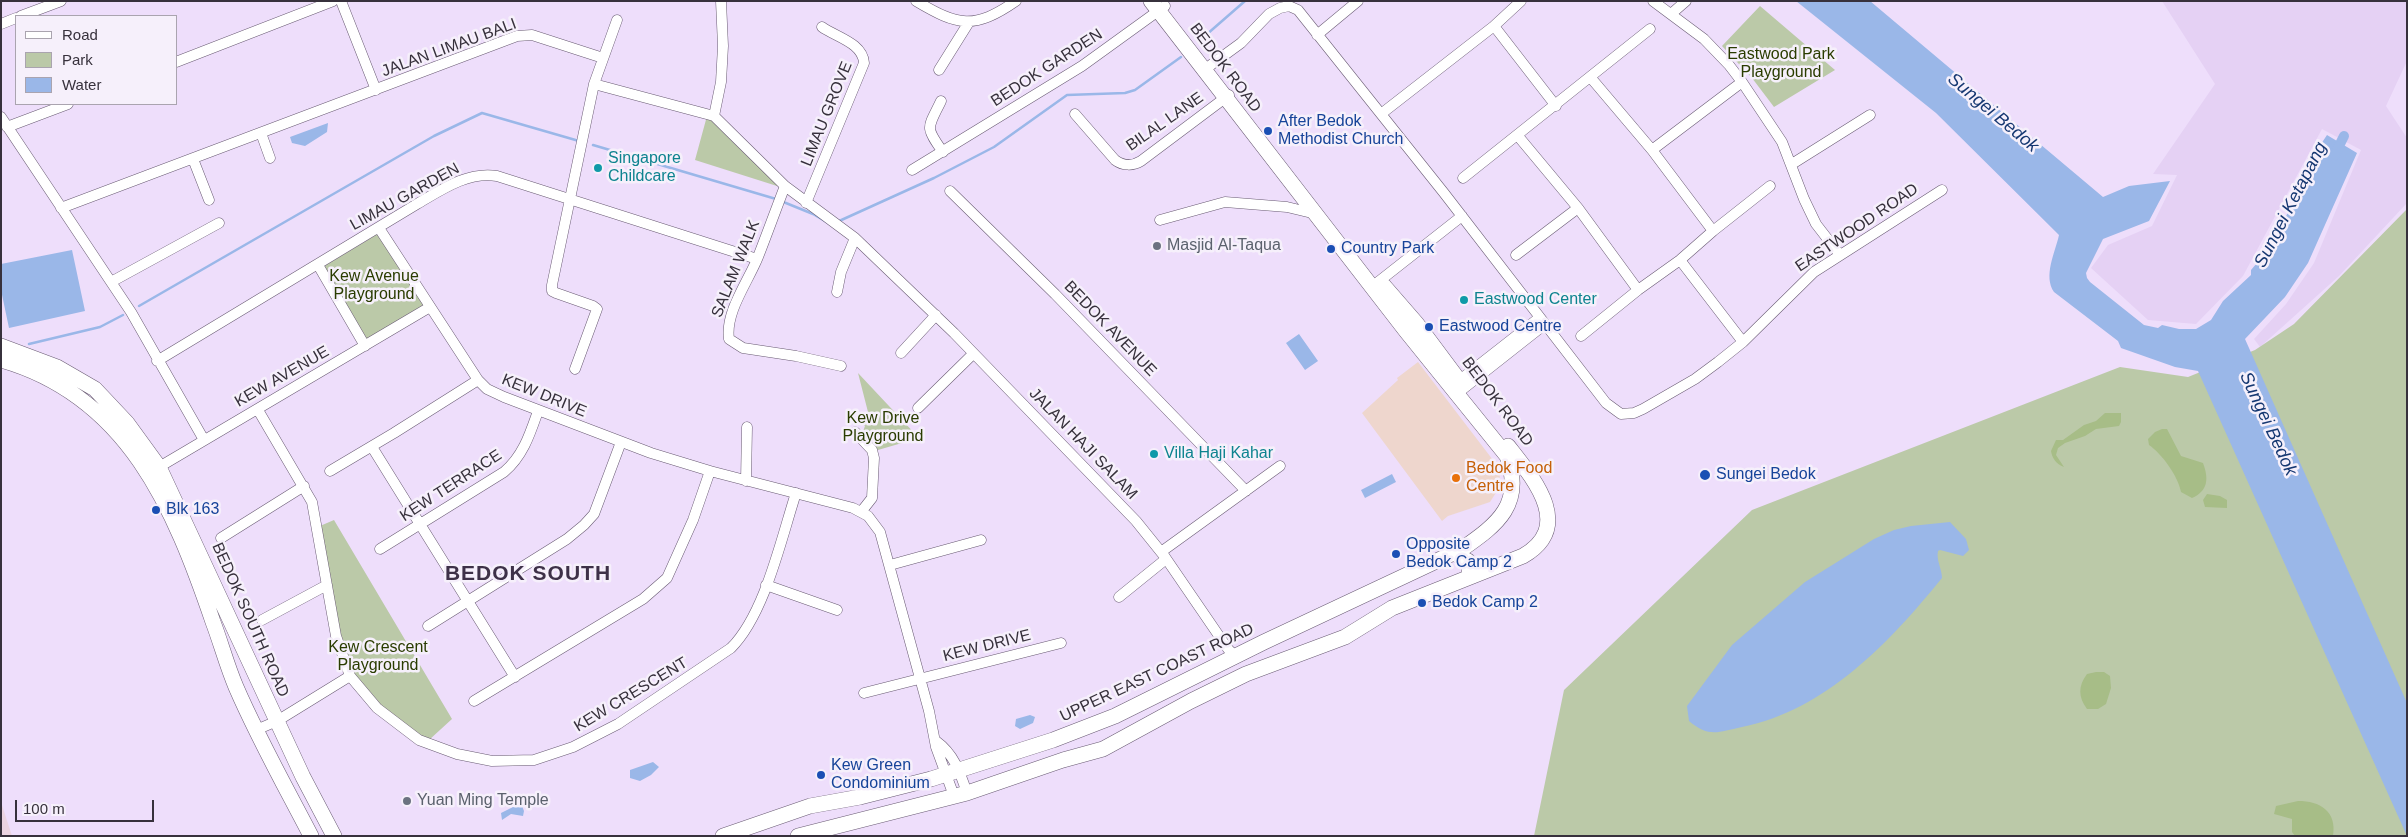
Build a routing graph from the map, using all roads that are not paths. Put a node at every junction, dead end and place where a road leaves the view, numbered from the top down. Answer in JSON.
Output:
{"nodes":[{"id":1,"x":61,"y":1,"type":"edge"},
{"id":2,"x":333,"y":1,"type":"edge"},
{"id":3,"x":341,"y":1,"type":"edge"},
{"id":4,"x":721,"y":1,"type":"edge"},
{"id":5,"x":916,"y":1,"type":"edge"},
{"id":6,"x":1016,"y":1,"type":"edge"},
{"id":7,"x":1358,"y":1,"type":"edge"},
{"id":8,"x":1521,"y":1,"type":"edge"},
{"id":9,"x":1653,"y":1,"type":"edge"},
{"id":10,"x":1686,"y":1,"type":"edge"},
{"id":11,"x":1159,"y":5,"type":"edge"},
{"id":12,"x":1671,"y":14,"type":"junction"},
{"id":13,"x":24,"y":15,"type":"edge"},
{"id":14,"x":15,"y":18,"type":"edge"},
{"id":15,"x":617,"y":20,"type":"dead end"},
{"id":16,"x":969,"y":22,"type":"junction"},
{"id":17,"x":1,"y":24,"type":"edge"},
{"id":18,"x":1494,"y":26,"type":"junction"},
{"id":19,"x":822,"y":27,"type":"dead end"},
{"id":20,"x":1650,"y":29,"type":"dead end"},
{"id":21,"x":1317,"y":35,"type":"junction"},
{"id":22,"x":603,"y":58,"type":"junction"},
{"id":23,"x":178,"y":61,"type":"edge"},
{"id":24,"x":1207,"y":67,"type":"junction"},
{"id":25,"x":939,"y":70,"type":"dead end"},
{"id":26,"x":1591,"y":78,"type":"junction"},
{"id":27,"x":1742,"y":82,"type":"junction"},
{"id":28,"x":594,"y":84,"type":"junction"},
{"id":29,"x":376,"y":90,"type":"junction"},
{"id":30,"x":1228,"y":95,"type":"junction"},
{"id":31,"x":941,"y":101,"type":"dead end"},
{"id":32,"x":65,"y":105,"type":"edge"},
{"id":33,"x":1556,"y":106,"type":"junction"},
{"id":34,"x":1075,"y":114,"type":"dead end"},
{"id":35,"x":1381,"y":114,"type":"junction"},
{"id":36,"x":1870,"y":115,"type":"dead end"},
{"id":37,"x":714,"y":116,"type":"junction"},
{"id":38,"x":1,"y":117,"type":"edge"},
{"id":39,"x":7,"y":127,"type":"junction"},
{"id":40,"x":261,"y":133,"type":"junction"},
{"id":41,"x":1518,"y":136,"type":"junction"},
{"id":42,"x":1652,"y":150,"type":"junction"},
{"id":43,"x":943,"y":152,"type":"junction"},
{"id":44,"x":270,"y":158,"type":"dead end"},
{"id":45,"x":193,"y":159,"type":"junction"},
{"id":46,"x":1792,"y":164,"type":"junction"},
{"id":47,"x":912,"y":170,"type":"dead end"},
{"id":48,"x":1463,"y":178,"type":"dead end"},
{"id":49,"x":785,"y":186,"type":"junction"},
{"id":50,"x":1770,"y":186,"type":"dead end"},
{"id":51,"x":1942,"y":190,"type":"dead end"},
{"id":52,"x":950,"y":191,"type":"dead end"},
{"id":53,"x":570,"y":198,"type":"junction"},
{"id":54,"x":210,"y":200,"type":"dead end"},
{"id":55,"x":806,"y":203,"type":"junction"},
{"id":56,"x":61,"y":208,"type":"junction"},
{"id":57,"x":1578,"y":208,"type":"junction"},
{"id":58,"x":1320,"y":215,"type":"junction"},
{"id":59,"x":1462,"y":216,"type":"junction"},
{"id":60,"x":1160,"y":220,"type":"dead end"},
{"id":61,"x":220,"y":223,"type":"dead end"},
{"id":62,"x":379,"y":228,"type":"junction"},
{"id":63,"x":1713,"y":231,"type":"junction"},
{"id":64,"x":855,"y":238,"type":"junction"},
{"id":65,"x":1516,"y":255,"type":"dead end"},
{"id":66,"x":1840,"y":255,"type":"junction"},
{"id":67,"x":757,"y":259,"type":"junction"},
{"id":68,"x":1680,"y":260,"type":"junction"},
{"id":69,"x":318,"y":265,"type":"junction"},
{"id":70,"x":111,"y":282,"type":"junction"},
{"id":71,"x":1376,"y":283,"type":"junction"},
{"id":72,"x":1638,"y":290,"type":"junction"},
{"id":73,"x":837,"y":292,"type":"dead end"},
{"id":74,"x":430,"y":307,"type":"junction"},
{"id":75,"x":936,"y":315,"type":"junction"},
{"id":76,"x":1541,"y":321,"type":"junction"},
{"id":77,"x":1581,"y":336,"type":"dead end"},
{"id":78,"x":1743,"y":342,"type":"junction"},
{"id":79,"x":1,"y":346,"type":"edge"},
{"id":80,"x":365,"y":346,"type":"junction"},
{"id":81,"x":901,"y":353,"type":"dead end"},
{"id":82,"x":973,"y":354,"type":"junction"},
{"id":83,"x":1,"y":360,"type":"edge"},
{"id":84,"x":157,"y":361,"type":"junction"},
{"id":85,"x":841,"y":366,"type":"dead end"},
{"id":86,"x":574,"y":369,"type":"dead end"},
{"id":87,"x":478,"y":380,"type":"junction"},
{"id":88,"x":1458,"y":387,"type":"junction"},
{"id":89,"x":918,"y":408,"type":"dead end"},
{"id":90,"x":258,"y":410,"type":"junction"},
{"id":91,"x":538,"y":411,"type":"junction"},
{"id":92,"x":747,"y":426,"type":"dead end"},
{"id":93,"x":855,"y":432,"type":"dead end"},
{"id":94,"x":204,"y":440,"type":"junction"},
{"id":95,"x":621,"y":442,"type":"junction"},
{"id":96,"x":372,"y":447,"type":"junction"},
{"id":97,"x":1280,"y":466,"type":"dead end"},
{"id":98,"x":154,"y":470,"type":"junction"},
{"id":99,"x":330,"y":471,"type":"dead end"},
{"id":100,"x":710,"y":471,"type":"junction"},
{"id":101,"x":746,"y":481,"type":"junction"},
{"id":102,"x":304,"y":486,"type":"junction"},
{"id":103,"x":1246,"y":490,"type":"junction"},
{"id":104,"x":796,"y":493,"type":"junction"},
{"id":105,"x":1511,"y":493,"type":"joint"},
{"id":106,"x":861,"y":512,"type":"junction"},
{"id":107,"x":421,"y":524,"type":"junction"},
{"id":108,"x":221,"y":538,"type":"dead end"},
{"id":109,"x":981,"y":540,"type":"dead end"},
{"id":110,"x":380,"y":549,"type":"dead end"},
{"id":111,"x":1454,"y":553,"type":"junction"},
{"id":112,"x":1163,"y":555,"type":"junction"},
{"id":113,"x":890,"y":565,"type":"junction"},
{"id":114,"x":1470,"y":576,"type":"junction"},
{"id":115,"x":327,"y":585,"type":"junction"},
{"id":116,"x":766,"y":585,"type":"junction"},
{"id":117,"x":1119,"y":597,"type":"dead end"},
{"id":118,"x":468,"y":599,"type":"junction"},
{"id":119,"x":837,"y":610,"type":"dead end"},
{"id":120,"x":262,"y":620,"type":"dead end"},
{"id":121,"x":428,"y":626,"type":"dead end"},
{"id":122,"x":1061,"y":643,"type":"dead end"},
{"id":123,"x":1236,"y":656,"type":"junction"},
{"id":124,"x":350,"y":676,"type":"junction"},
{"id":125,"x":515,"y":677,"type":"junction"},
{"id":126,"x":920,"y":678,"type":"junction"},
{"id":127,"x":864,"y":693,"type":"dead end"},
{"id":128,"x":474,"y":701,"type":"dead end"},
{"id":129,"x":277,"y":721,"type":"junction"},
{"id":130,"x":256,"y":730,"type":"junction"},
{"id":131,"x":936,"y":741,"type":"junction"},
{"id":132,"x":952,"y":771,"type":"junction"},
{"id":133,"x":960,"y":794,"type":"junction"},
{"id":134,"x":824,"y":832,"type":"edge"},
{"id":135,"x":310,"y":836,"type":"edge"},
{"id":136,"x":334,"y":836,"type":"edge"},
{"id":137,"x":723,"y":836,"type":"edge"},
{"id":138,"x":798,"y":836,"type":"edge"}],
"edges":[{"from":1,"to":13,"type":"street"},
{"from":2,"to":23,"type":"street"},
{"from":3,"to":29,"type":"street","name":"JALAN LIMAU BALI"},
{"from":4,"to":37,"type":"street"},
{"from":5,"to":16,"type":"street"},
{"from":6,"to":16,"type":"street"},
{"from":7,"to":21,"type":"street"},
{"from":8,"to":18,"type":"street"},
{"from":9,"to":12,"type":"street"},
{"from":10,"to":12,"type":"street"},
{"from":11,"to":24,"type":"main road","name":"BEDOK ROAD"},
{"from":11,"to":43,"type":"street","name":"BEDOK GARDEN"},
{"from":12,"to":27,"type":"street"},
{"from":14,"to":17,"type":"street"},
{"from":15,"to":22,"type":"street"},
{"from":16,"to":25,"type":"street"},
{"from":18,"to":33,"type":"street"},
{"from":18,"to":35,"type":"street"},
{"from":19,"to":55,"type":"street","name":"LIMAU GROVE"},
{"from":20,"to":26,"type":"street"},
{"from":21,"to":24,"type":"street","name":"EASTWOOD ROAD"},
{"from":21,"to":35,"type":"street","name":"EASTWOOD ROAD"},
{"from":22,"to":28,"type":"street"},
{"from":22,"to":29,"type":"street","name":"JALAN LIMAU BALI"},
{"from":24,"to":30,"type":"main road","name":"BEDOK ROAD"},
{"from":26,"to":33,"type":"street"},
{"from":26,"to":42,"type":"street"},
{"from":27,"to":42,"type":"street"},
{"from":27,"to":46,"type":"street"},
{"from":28,"to":37,"type":"street"},
{"from":28,"to":53,"type":"street"},
{"from":29,"to":40,"type":"street","name":"JALAN LIMAU BALI"},
{"from":30,"to":34,"type":"street","name":"BILAL LANE"},
{"from":30,"to":58,"type":"main road","name":"BEDOK ROAD"},
{"from":31,"to":43,"type":"street"},
{"from":32,"to":39,"type":"street"},
{"from":33,"to":41,"type":"street"},
{"from":35,"to":59,"type":"street","name":"EASTWOOD ROAD"},
{"from":36,"to":46,"type":"street"},
{"from":37,"to":49,"type":"street"},
{"from":38,"to":39,"type":"street"},
{"from":39,"to":56,"type":"street"},
{"from":40,"to":44,"type":"street"},
{"from":40,"to":45,"type":"street","name":"JALAN LIMAU BALI"},
{"from":41,"to":48,"type":"street"},
{"from":41,"to":57,"type":"street"},
{"from":42,"to":63,"type":"street"},
{"from":43,"to":47,"type":"street","name":"BEDOK GARDEN"},
{"from":45,"to":54,"type":"street"},
{"from":45,"to":56,"type":"street","name":"JALAN LIMAU BALI"},
{"from":46,"to":66,"type":"street"},
{"from":49,"to":55,"type":"street","name":"JALAN HAJI SALAM"},
{"from":49,"to":67,"type":"street","name":"SALAM WALK"},
{"from":50,"to":63,"type":"street"},
{"from":51,"to":66,"type":"street","name":"EASTWOOD ROAD"},
{"from":52,"to":103,"type":"street","name":"BEDOK AVENUE"},
{"from":53,"to":62,"type":"street","name":"LIMAU GARDEN"},
{"from":53,"to":67,"type":"street","name":"LIMAU GARDEN"},
{"from":53,"to":86,"type":"street"},
{"from":55,"to":64,"type":"street","name":"JALAN HAJI SALAM"},
{"from":56,"to":70,"type":"street"},
{"from":57,"to":65,"type":"street"},
{"from":57,"to":72,"type":"street"},
{"from":58,"to":60,"type":"street"},
{"from":58,"to":71,"type":"main road","name":"BEDOK ROAD"},
{"from":59,"to":71,"type":"street"},
{"from":59,"to":76,"type":"street","name":"EASTWOOD ROAD"},
{"from":61,"to":70,"type":"street"},
{"from":62,"to":69,"type":"street","name":"LIMAU GARDEN"},
{"from":62,"to":74,"type":"street","name":"KEW DRIVE"},
{"from":63,"to":68,"type":"street"},
{"from":64,"to":73,"type":"street"},
{"from":64,"to":75,"type":"street","name":"JALAN HAJI SALAM"},
{"from":66,"to":78,"type":"street","name":"EASTWOOD ROAD"},
{"from":67,"to":85,"type":"street","name":"SALAM WALK"},
{"from":68,"to":72,"type":"street"},
{"from":68,"to":78,"type":"street"},
{"from":69,"to":80,"type":"street"},
{"from":69,"to":84,"type":"street","name":"LIMAU GARDEN"},
{"from":70,"to":84,"type":"street"},
{"from":71,"to":88,"type":"main road","name":"BEDOK ROAD"},
{"from":72,"to":77,"type":"street"},
{"from":74,"to":80,"type":"street","name":"KEW AVENUE"},
{"from":74,"to":87,"type":"street","name":"KEW DRIVE"},
{"from":75,"to":81,"type":"street"},
{"from":75,"to":82,"type":"street","name":"JALAN HAJI SALAM"},
{"from":76,"to":78,"type":"street","name":"EASTWOOD ROAD"},
{"from":76,"to":88,"type":"street"},
{"from":79,"to":98,"type":"main road","name":"BEDOK SOUTH ROAD"},
{"from":80,"to":90,"type":"street","name":"KEW AVENUE"},
{"from":82,"to":89,"type":"street"},
{"from":82,"to":112,"type":"street","name":"JALAN HAJI SALAM"},
{"from":83,"to":98,"type":"main road","name":"BEDOK SOUTH ROAD"},
{"from":84,"to":94,"type":"street"},
{"from":87,"to":91,"type":"street","name":"KEW DRIVE"},
{"from":87,"to":96,"type":"street"},
{"from":88,"to":105,"type":"main road","name":"BEDOK ROAD"},
{"from":88,"to":114,"type":"main road","name":"BEDOK ROAD"},
{"from":90,"to":94,"type":"street","name":"KEW AVENUE"},
{"from":90,"to":102,"type":"street","name":"KEW CRESCENT"},
{"from":91,"to":95,"type":"street","name":"KEW DRIVE"},
{"from":91,"to":107,"type":"street","name":"KEW TERRACE"},
{"from":92,"to":101,"type":"street"},
{"from":93,"to":106,"type":"street"},
{"from":94,"to":98,"type":"street","name":"KEW AVENUE"},
{"from":95,"to":100,"type":"street","name":"KEW DRIVE"},
{"from":95,"to":118,"type":"street"},
{"from":96,"to":99,"type":"street"},
{"from":96,"to":107,"type":"street"},
{"from":97,"to":103,"type":"street"},
{"from":98,"to":129,"type":"main road","name":"BEDOK SOUTH ROAD"},
{"from":98,"to":130,"type":"main road","name":"BEDOK SOUTH ROAD"},
{"from":100,"to":101,"type":"street","name":"KEW DRIVE"},
{"from":100,"to":125,"type":"street"},
{"from":101,"to":104,"type":"street","name":"KEW DRIVE"},
{"from":102,"to":108,"type":"street"},
{"from":102,"to":115,"type":"street","name":"KEW CRESCENT"},
{"from":103,"to":112,"type":"street"},
{"from":104,"to":106,"type":"street","name":"KEW DRIVE"},
{"from":104,"to":116,"type":"street","name":"KEW CRESCENT"},
{"from":105,"to":111,"type":"main road","name":"UPPER EAST COAST ROAD"},
{"from":106,"to":113,"type":"street","name":"KEW DRIVE"},
{"from":107,"to":110,"type":"street","name":"KEW TERRACE"},
{"from":107,"to":118,"type":"street"},
{"from":109,"to":113,"type":"street"},
{"from":111,"to":114,"type":"main road"},
{"from":111,"to":123,"type":"main road","name":"UPPER EAST COAST ROAD"},
{"from":112,"to":117,"type":"street"},
{"from":112,"to":123,"type":"street","name":"JALAN HAJI SALAM"},
{"from":113,"to":126,"type":"street","name":"KEW DRIVE"},
{"from":114,"to":133,"type":"main road"},
{"from":115,"to":120,"type":"street"},
{"from":115,"to":124,"type":"street","name":"KEW CRESCENT"},
{"from":116,"to":119,"type":"street"},
{"from":116,"to":124,"type":"street","name":"KEW CRESCENT"},
{"from":118,"to":121,"type":"street"},
{"from":118,"to":125,"type":"street"},
{"from":122,"to":126,"type":"street","name":"KEW DRIVE"},
{"from":123,"to":132,"type":"main road","name":"UPPER EAST COAST ROAD"},
{"from":124,"to":129,"type":"street"},
{"from":125,"to":128,"type":"street"},
{"from":126,"to":127,"type":"street","name":"KEW DRIVE"},
{"from":126,"to":131,"type":"street","name":"KEW DRIVE"},
{"from":129,"to":130,"type":"street"},
{"from":129,"to":136,"type":"main road","name":"BEDOK SOUTH ROAD"},
{"from":130,"to":135,"type":"main road","name":"BEDOK SOUTH ROAD"},
{"from":131,"to":132,"type":"street","name":"KEW DRIVE"},
{"from":131,"to":132,"type":"street","name":"KEW DRIVE"},
{"from":132,"to":133,"type":"street","name":"KEW DRIVE"},
{"from":132,"to":133,"type":"street","name":"KEW DRIVE"},
{"from":132,"to":137,"type":"main road","name":"UPPER EAST COAST ROAD"},
{"from":133,"to":134,"type":"main road"},
{"from":134,"to":138,"type":"main road"}]}
